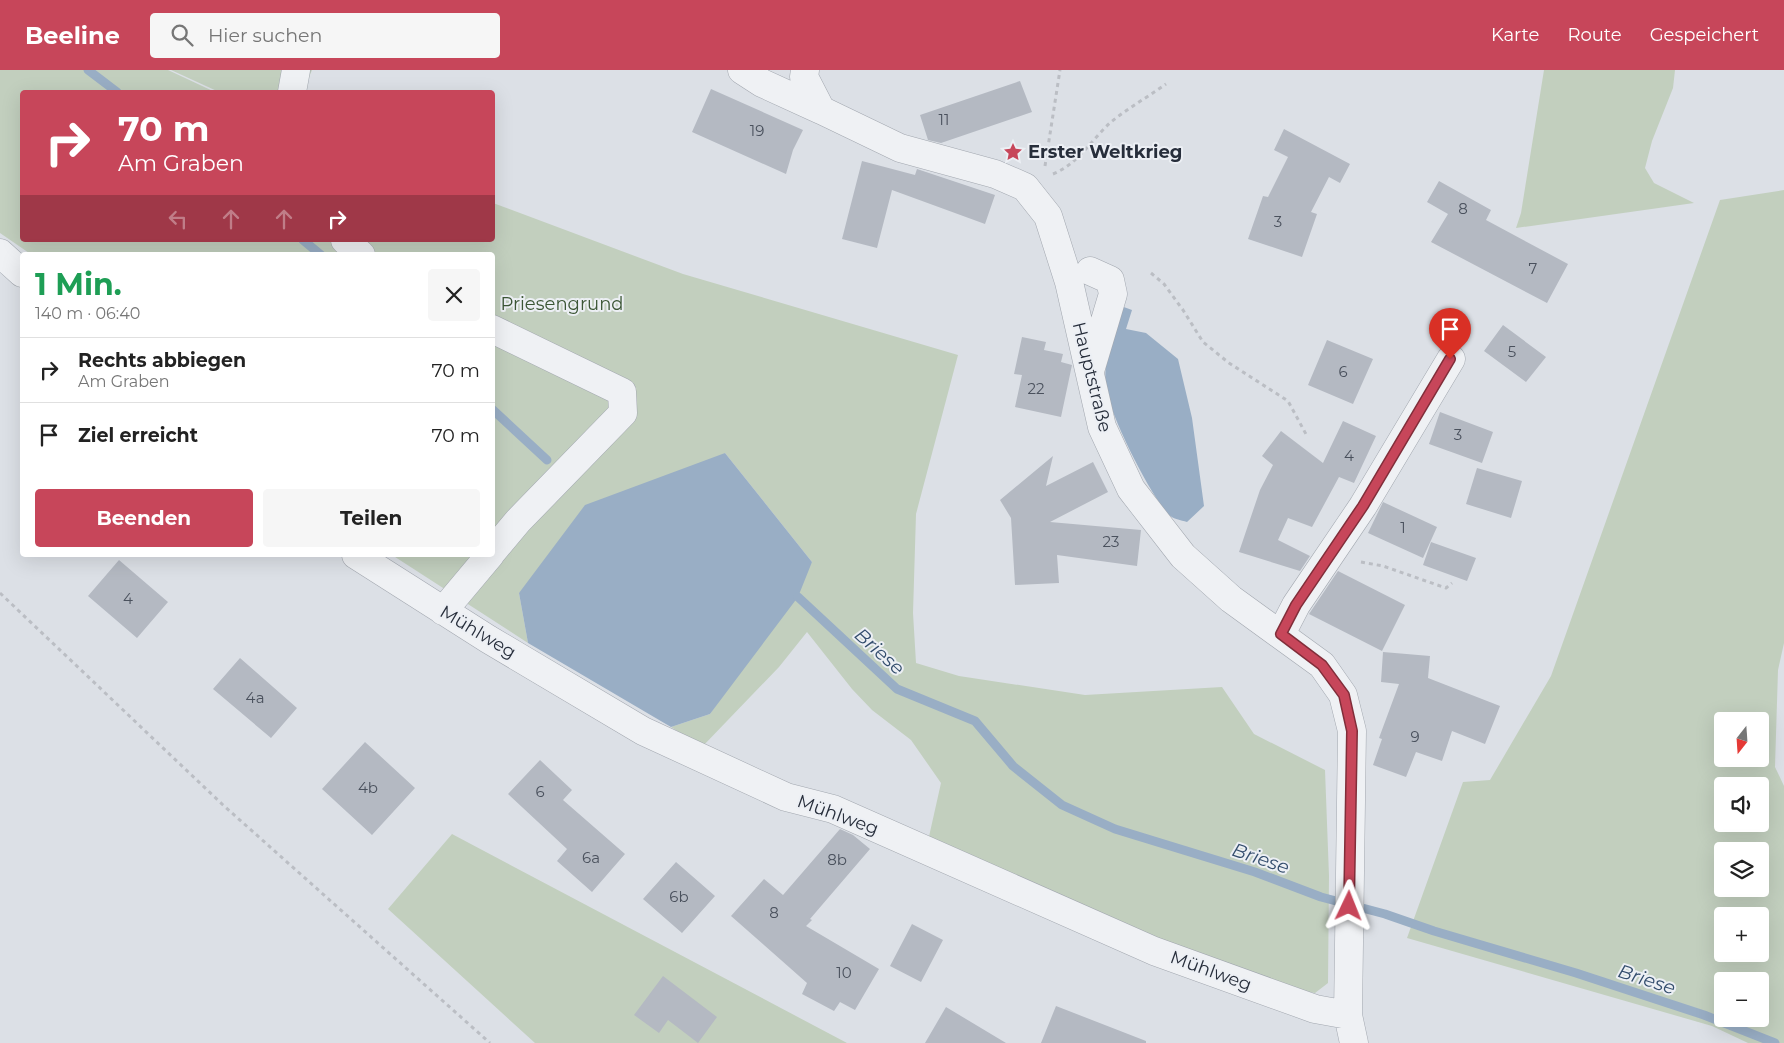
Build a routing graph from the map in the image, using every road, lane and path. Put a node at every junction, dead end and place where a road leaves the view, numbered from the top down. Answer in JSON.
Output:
{"nodes":[{"id":1,"x":296,"y":70,"type":"edge"},
{"id":2,"x":742,"y":70,"type":"edge"},
{"id":3,"x":805,"y":70,"type":"edge"},
{"id":4,"x":1060,"y":70,"type":"edge"},
{"id":5,"x":1166,"y":84,"type":"dead end"},
{"id":6,"x":292,"y":90,"type":"edge"},
{"id":7,"x":821,"y":110,"type":"junction"},
{"id":8,"x":1034,"y":183,"type":"junction"},
{"id":9,"x":347,"y":242,"type":"edge"},
{"id":10,"x":358,"y":252,"type":"edge"},
{"id":11,"x":0,"y":253,"type":"edge"},
{"id":12,"x":20,"y":271,"type":"edge"},
{"id":13,"x":1090,"y":271,"type":"dead end"},
{"id":14,"x":1151,"y":273,"type":"dead end"},
{"id":15,"x":495,"y":331,"type":"edge"},
{"id":16,"x":1450,"y":359,"type":"dead end"},
{"id":17,"x":1089,"y":372,"type":"junction"},
{"id":18,"x":1307,"y":436,"type":"dead end"},
{"id":19,"x":495,"y":549,"type":"edge"},
{"id":20,"x":1334,"y":549,"type":"junction"},
{"id":21,"x":359,"y":557,"type":"edge"},
{"id":22,"x":489,"y":557,"type":"edge"},
{"id":23,"x":1452,"y":583,"type":"dead end"},
{"id":24,"x":0,"y":593,"type":"edge"},
{"id":25,"x":444,"y":611,"type":"junction"},
{"id":26,"x":1281,"y":634,"type":"junction"},
{"id":27,"x":1348,"y":1015,"type":"junction"},
{"id":28,"x":490,"y":1043,"type":"edge"},
{"id":29,"x":1354,"y":1043,"type":"edge"}],
"edges":[{"from":1,"to":6,"type":"street"},
{"from":2,"to":7,"type":"street","name":"Hauptstraße"},
{"from":3,"to":7,"type":"street"},
{"from":4,"to":8,"type":"path"},
{"from":5,"to":8,"type":"path"},
{"from":7,"to":8,"type":"street","name":"Hauptstraße"},
{"from":8,"to":17,"type":"street","name":"Hauptstraße"},
{"from":9,"to":10,"type":"street"},
{"from":11,"to":12,"type":"street"},
{"from":13,"to":17,"type":"street"},
{"from":14,"to":18,"type":"path"},
{"from":15,"to":19,"type":"street"},
{"from":16,"to":20,"type":"street"},
{"from":17,"to":26,"type":"street","name":"Hauptstraße"},
{"from":20,"to":23,"type":"path"},
{"from":20,"to":26,"type":"street"},
{"from":21,"to":25,"type":"street","name":"Mühlweg"},
{"from":22,"to":25,"type":"street"},
{"from":24,"to":28,"type":"path"},
{"from":25,"to":27,"type":"street","name":"Mühlweg"},
{"from":26,"to":27,"type":"street","name":"Hauptstraße"},
{"from":27,"to":29,"type":"street","name":"Hauptstraße"}]}
